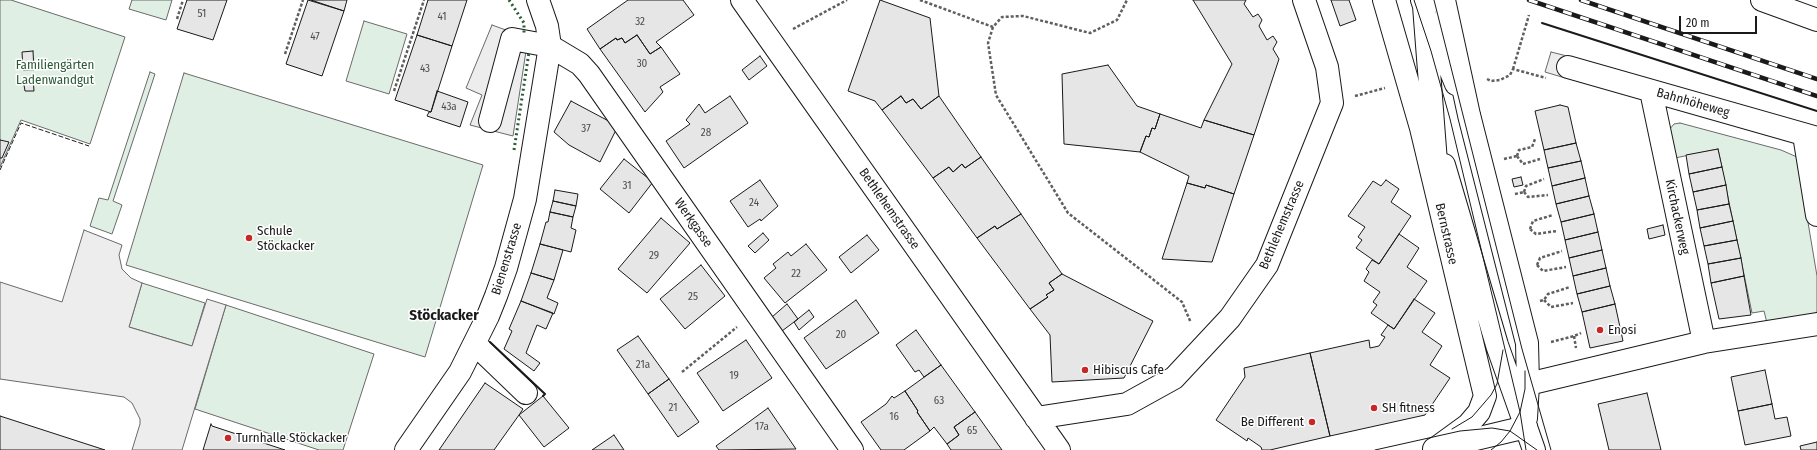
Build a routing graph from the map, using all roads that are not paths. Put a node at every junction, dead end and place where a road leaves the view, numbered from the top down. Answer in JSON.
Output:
{"nodes":[{"id":1,"x":538,"y":0,"type":"edge"},
{"id":2,"x":742,"y":0,"type":"edge"},
{"id":3,"x":1304,"y":0,"type":"edge"},
{"id":4,"x":1384,"y":0,"type":"edge"},
{"id":5,"x":1396,"y":0,"type":"edge"},
{"id":6,"x":1762,"y":0,"type":"edge"},
{"id":7,"x":1430,"y":2,"type":"edge"},
{"id":8,"x":1817,"y":20,"type":"edge"},
{"id":9,"x":550,"y":46,"type":"junction"},
{"id":10,"x":1568,"y":68,"type":"dead end"},
{"id":11,"x":1651,"y":91,"type":"junction"},
{"id":12,"x":490,"y":121,"type":"dead end"},
{"id":13,"x":1433,"y":127,"type":"junction"},
{"id":14,"x":1810,"y":137,"type":"edge"},
{"id":15,"x":1439,"y":204,"type":"junction"},
{"id":16,"x":1817,"y":216,"type":"edge"},
{"id":17,"x":1817,"y":324,"type":"edge"},
{"id":18,"x":1704,"y":342,"type":"junction"},
{"id":19,"x":475,"y":344,"type":"junction"},
{"id":20,"x":1528,"y":384,"type":"junction"},
{"id":21,"x":526,"y":393,"type":"dead end"},
{"id":22,"x":1036,"y":418,"type":"junction"},
{"id":23,"x":1526,"y":427,"type":"junction"},
{"id":24,"x":406,"y":450,"type":"edge"},
{"id":25,"x":852,"y":450,"type":"edge"},
{"id":26,"x":1059,"y":450,"type":"edge"},
{"id":27,"x":1433,"y":450,"type":"edge"},
{"id":28,"x":1534,"y":450,"type":"edge"}],
"edges":[{"from":1,"to":9,"type":"street"},
{"from":2,"to":22,"type":"street","name":"Bethlehemstrasse"},
{"from":3,"to":22,"type":"street","name":"Bethlehemstrasse"},
{"from":4,"to":15,"type":"street","name":"Bernstrasse"},
{"from":5,"to":13,"type":"street","name":"Bernstrasse"},
{"from":6,"to":8,"type":"street"},
{"from":7,"to":13,"type":"street"},
{"from":7,"to":20,"type":"street","name":"Bernstrasse"},
{"from":9,"to":12,"type":"street"},
{"from":9,"to":19,"type":"street","name":"Bienenstrasse"},
{"from":9,"to":25,"type":"street","name":"Werkgasse"},
{"from":10,"to":11,"type":"street","name":"Bahnhöheweg"},
{"from":11,"to":14,"type":"street","name":"Bahnhöheweg"},
{"from":11,"to":18,"type":"street","name":"Kirchackerweg"},
{"from":13,"to":15,"type":"street"},
{"from":13,"to":23,"type":"street","name":"Bernstrasse"},
{"from":14,"to":16,"type":"street"},
{"from":15,"to":27,"type":"street","name":"Bernstrasse"},
{"from":17,"to":18,"type":"street"},
{"from":18,"to":20,"type":"street"},
{"from":19,"to":21,"type":"street"},
{"from":19,"to":24,"type":"street","name":"Bienenstrasse"},
{"from":20,"to":23,"type":"street","name":"Bernstrasse"},
{"from":22,"to":26,"type":"street","name":"Bethlehemstrasse"},
{"from":23,"to":27,"type":"street"},
{"from":23,"to":28,"type":"street","name":"Bernstrasse"}]}
